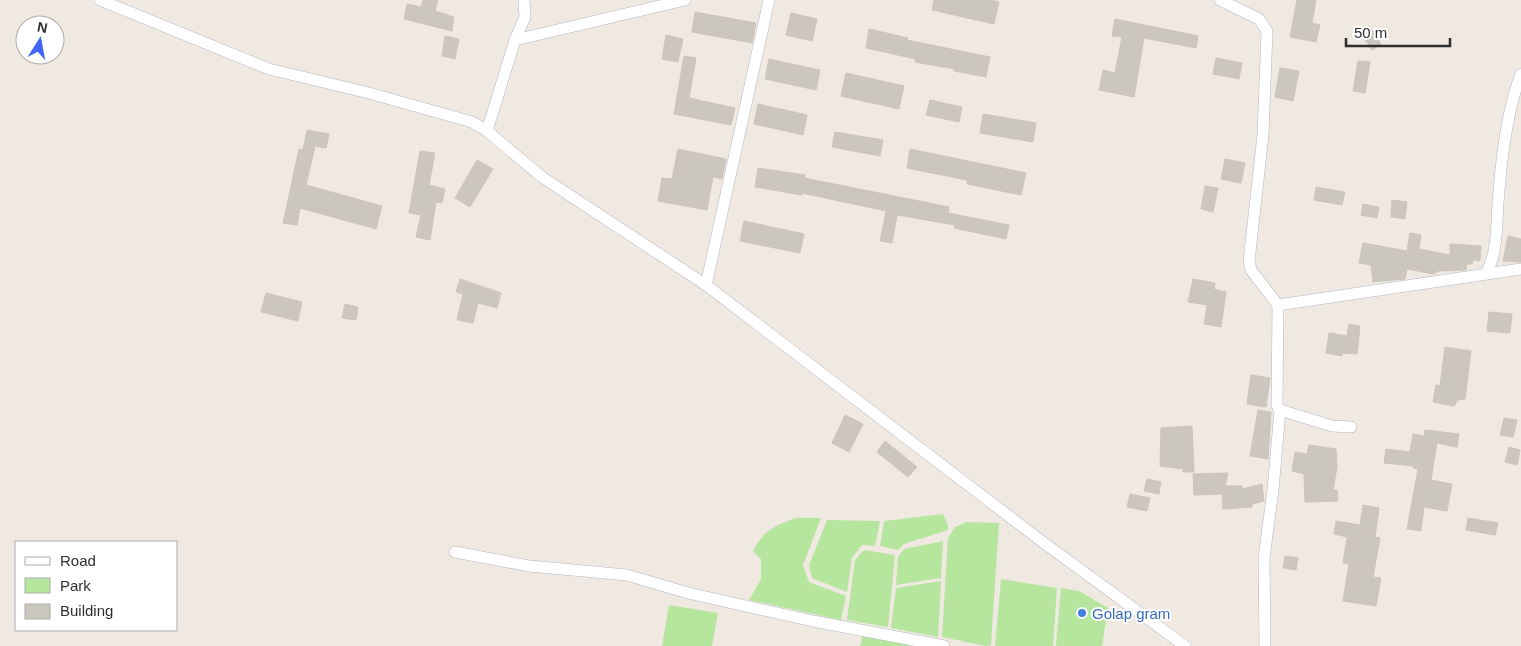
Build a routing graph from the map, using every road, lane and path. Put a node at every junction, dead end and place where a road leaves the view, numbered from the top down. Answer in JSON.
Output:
{"nodes":[{"id":1,"x":100,"y":0,"type":"edge"},
{"id":2,"x":524,"y":0,"type":"edge"},
{"id":3,"x":685,"y":0,"type":"edge"},
{"id":4,"x":769,"y":0,"type":"edge"},
{"id":5,"x":1220,"y":0,"type":"edge"},
{"id":6,"x":652,"y":4,"type":"edge"},
{"id":7,"x":515,"y":40,"type":"junction"},
{"id":8,"x":1521,"y":74,"type":"edge"},
{"id":9,"x":487,"y":131,"type":"junction"},
{"id":10,"x":1521,"y":269,"type":"edge"},
{"id":11,"x":1486,"y":274,"type":"junction"},
{"id":12,"x":706,"y":285,"type":"junction"},
{"id":13,"x":1278,"y":305,"type":"junction"},
{"id":14,"x":1280,"y":410,"type":"junction"},
{"id":15,"x":1351,"y":427,"type":"dead end"},
{"id":16,"x":456,"y":552,"type":"dead end"},
{"id":17,"x":944,"y":646,"type":"edge"},
{"id":18,"x":1185,"y":646,"type":"edge"},
{"id":19,"x":1265,"y":646,"type":"edge"}],
"edges":[{"from":1,"to":9,"type":"street"},
{"from":2,"to":7,"type":"street"},
{"from":3,"to":6,"type":"street"},
{"from":4,"to":12,"type":"street"},
{"from":5,"to":13,"type":"street"},
{"from":6,"to":7,"type":"street"},
{"from":7,"to":9,"type":"street"},
{"from":8,"to":11,"type":"street"},
{"from":9,"to":12,"type":"street"},
{"from":10,"to":11,"type":"street"},
{"from":11,"to":13,"type":"street"},
{"from":12,"to":18,"type":"street"},
{"from":13,"to":14,"type":"street"},
{"from":14,"to":15,"type":"street"},
{"from":14,"to":19,"type":"street"},
{"from":16,"to":17,"type":"street"}]}
